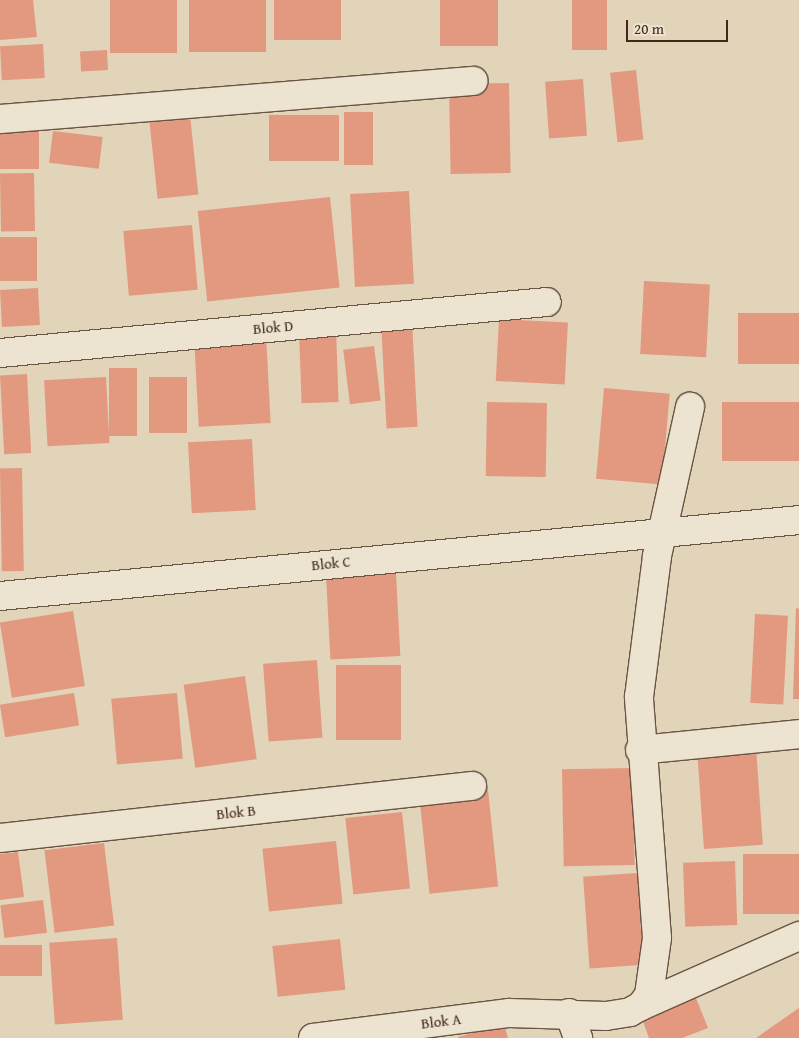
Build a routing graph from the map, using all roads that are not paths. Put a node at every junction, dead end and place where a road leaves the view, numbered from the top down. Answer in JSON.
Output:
{"nodes":[{"id":1,"x":473,"y":82,"type":"dead end"},
{"id":2,"x":0,"y":118,"type":"edge"},
{"id":3,"x":547,"y":302,"type":"dead end"},
{"id":4,"x":0,"y":353,"type":"edge"},
{"id":5,"x":690,"y":407,"type":"dead end"},
{"id":6,"x":799,"y":520,"type":"edge"},
{"id":7,"x":663,"y":531,"type":"junction"},
{"id":8,"x":0,"y":596,"type":"edge"},
{"id":9,"x":799,"y":734,"type":"edge"},
{"id":10,"x":640,"y":750,"type":"junction"},
{"id":11,"x":472,"y":786,"type":"dead end"},
{"id":12,"x":0,"y":838,"type":"edge"},
{"id":13,"x":799,"y":936,"type":"edge"},
{"id":14,"x":641,"y":1006,"type":"junction"},
{"id":15,"x":574,"y":1026,"type":"edge"},
{"id":16,"x":313,"y":1038,"type":"edge"}],
"edges":[{"from":1,"to":2,"type":"street"},
{"from":3,"to":4,"type":"street","name":"Blok D"},
{"from":5,"to":7,"type":"street"},
{"from":6,"to":7,"type":"street","name":"Blok C"},
{"from":7,"to":8,"type":"street","name":"Blok C"},
{"from":7,"to":10,"type":"street"},
{"from":9,"to":10,"type":"street"},
{"from":10,"to":14,"type":"street"},
{"from":11,"to":12,"type":"street","name":"Blok B"},
{"from":13,"to":14,"type":"street","name":"Blok A"},
{"from":14,"to":15,"type":"street","name":"Blok A"},
{"from":15,"to":16,"type":"street","name":"Blok A"}]}
